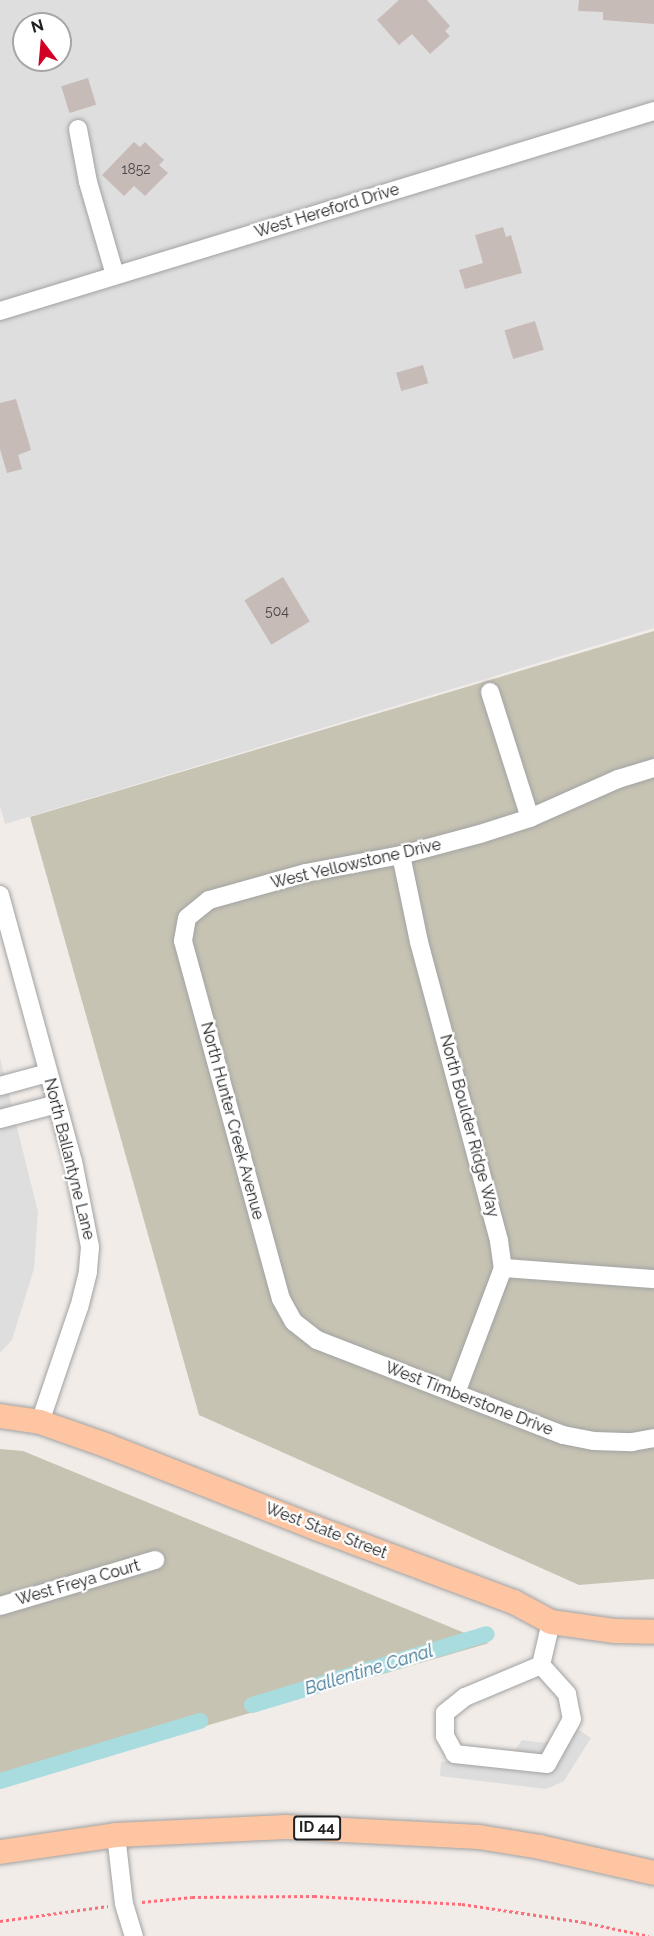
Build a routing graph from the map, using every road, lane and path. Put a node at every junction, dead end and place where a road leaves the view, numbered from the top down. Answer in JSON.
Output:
{"nodes":[{"id":1,"x":654,"y":111,"type":"edge"},
{"id":2,"x":78,"y":129,"type":"dead end"},
{"id":3,"x":115,"y":275,"type":"junction"},
{"id":4,"x":0,"y":310,"type":"edge"},
{"id":5,"x":490,"y":692,"type":"dead end"},
{"id":6,"x":654,"y":768,"type":"edge"},
{"id":7,"x":530,"y":818,"type":"junction"},
{"id":8,"x":401,"y":855,"type":"junction"},
{"id":9,"x":0,"y":896,"type":"edge"},
{"id":10,"x":187,"y":918,"type":"joint"},
{"id":11,"x":48,"y":1072,"type":"junction"},
{"id":12,"x":0,"y":1086,"type":"edge"},
{"id":13,"x":57,"y":1104,"type":"junction"},
{"id":14,"x":0,"y":1119,"type":"edge"},
{"id":15,"x":503,"y":1268,"type":"junction"},
{"id":16,"x":654,"y":1280,"type":"edge"},
{"id":17,"x":294,"y":1322,"type":"joint"},
{"id":18,"x":456,"y":1393,"type":"junction"},
{"id":19,"x":0,"y":1416,"type":"edge"},
{"id":20,"x":40,"y":1422,"type":"junction"},
{"id":21,"x":654,"y":1438,"type":"edge"},
{"id":22,"x":155,"y":1560,"type":"dead end"},
{"id":23,"x":0,"y":1606,"type":"edge"},
{"id":24,"x":551,"y":1622,"type":"junction"},
{"id":25,"x":654,"y":1632,"type":"edge"},
{"id":26,"x":541,"y":1665,"type":"junction"},
{"id":27,"x":116,"y":1835,"type":"junction"},
{"id":28,"x":0,"y":1852,"type":"edge"},
{"id":29,"x":654,"y":1873,"type":"edge"},
{"id":30,"x":124,"y":1904,"type":"junction"},
{"id":31,"x":0,"y":1921,"type":"edge"},
{"id":32,"x":134,"y":1936,"type":"edge"},
{"id":33,"x":649,"y":1936,"type":"edge"}],
"edges":[{"from":1,"to":3,"type":"street","name":"West Hereford Drive"},
{"from":2,"to":3,"type":"street"},
{"from":3,"to":4,"type":"street","name":"West Hereford Drive"},
{"from":5,"to":7,"type":"street"},
{"from":6,"to":7,"type":"street","name":"West Yellowstone Drive"},
{"from":7,"to":8,"type":"street","name":"West Yellowstone Drive"},
{"from":8,"to":10,"type":"street","name":"West Yellowstone Drive"},
{"from":8,"to":15,"type":"street","name":"North Boulder Ridge Way"},
{"from":9,"to":11,"type":"street","name":"North Ballantyne Lane"},
{"from":10,"to":17,"type":"street","name":"North Hunter Creek Avenue"},
{"from":11,"to":12,"type":"street"},
{"from":11,"to":13,"type":"street","name":"North Ballantyne Lane"},
{"from":13,"to":14,"type":"street"},
{"from":13,"to":20,"type":"street","name":"North Ballantyne Lane"},
{"from":15,"to":16,"type":"street"},
{"from":15,"to":18,"type":"street","name":"North Boulder Ridge Way"},
{"from":17,"to":18,"type":"street","name":"West Timberstone Drive"},
{"from":18,"to":21,"type":"street","name":"West Timberstone Drive"},
{"from":19,"to":20,"type":"main road","name":"West State Street"},
{"from":20,"to":24,"type":"main road","name":"West State Street"},
{"from":22,"to":23,"type":"street","name":"West Freya Court"},
{"from":24,"to":25,"type":"main road","name":"West State Street"},
{"from":24,"to":26,"type":"street"},
{"from":26,"to":26,"type":"street"},
{"from":27,"to":28,"type":"main road","number":"ID 44"},
{"from":27,"to":29,"type":"main road","number":"ID 44"},
{"from":27,"to":30,"type":"street"},
{"from":30,"to":31,"type":"path"},
{"from":30,"to":32,"type":"street"},
{"from":30,"to":33,"type":"path"}]}
